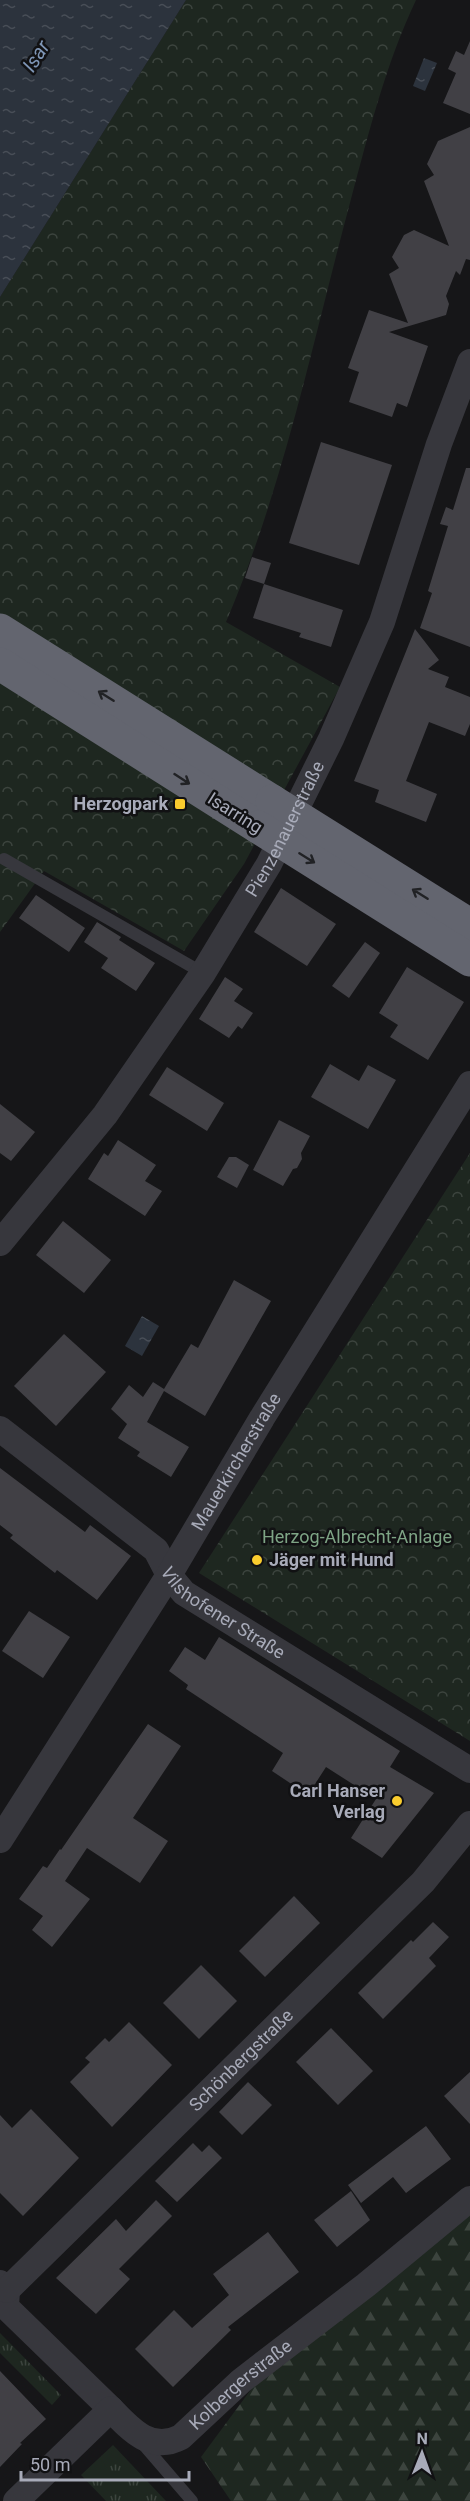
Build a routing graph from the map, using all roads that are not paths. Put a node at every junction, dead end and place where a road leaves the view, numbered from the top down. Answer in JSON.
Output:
{"nodes":[{"id":1,"x":470,"y":362,"type":"edge"},
{"id":2,"x":0,"y":630,"type":"edge"},
{"id":3,"x":0,"y":664,"type":"edge"},
{"id":4,"x":265,"y":814,"type":"junction"},
{"id":5,"x":4,"y":859,"type":"dead end"},
{"id":6,"x":470,"y":925,"type":"edge"},
{"id":7,"x":470,"y":960,"type":"edge"},
{"id":8,"x":203,"y":973,"type":"junction"},
{"id":9,"x":470,"y":1084,"type":"edge"},
{"id":10,"x":0,"y":1243,"type":"edge"},
{"id":11,"x":0,"y":1429,"type":"edge"},
{"id":12,"x":169,"y":1575,"type":"junction"},
{"id":13,"x":470,"y":1770,"type":"edge"},
{"id":14,"x":470,"y":1824,"type":"edge"},
{"id":15,"x":0,"y":1840,"type":"edge"},
{"id":16,"x":470,"y":2199,"type":"edge"},
{"id":17,"x":3,"y":2287,"type":"edge"},
{"id":18,"x":111,"y":2409,"type":"junction"},
{"id":19,"x":134,"y":2433,"type":"junction"},
{"id":20,"x":16,"y":2501,"type":"edge"},
{"id":21,"x":192,"y":2501,"type":"edge"}],
"edges":[{"from":1,"to":8,"type":"street","name":"Pienzenauerstraße"},
{"from":4,"to":2,"type":"highway","name":"Isarring","one_way":true},
{"from":3,"to":4,"type":"highway","name":"Isarring","one_way":true},
{"from":6,"to":4,"type":"highway","name":"Isarring","one_way":true,"bridge":true},
{"from":4,"to":7,"type":"highway","name":"Isarring","one_way":true,"bridge":true},
{"from":5,"to":8,"type":"lane"},
{"from":8,"to":10,"type":"street","name":"Pienzenauerstraße"},
{"from":9,"to":12,"type":"street","name":"Mauerkircherstraße"},
{"from":11,"to":12,"type":"street","name":"Vilshofener Straße"},
{"from":12,"to":13,"type":"street","name":"Vilshofener Straße"},
{"from":12,"to":15,"type":"street","name":"Mauerkircherstraße"},
{"from":14,"to":17,"type":"street","name":"Schönbergstraße"},
{"from":16,"to":19,"type":"street","name":"Kolbergerstraße"},
{"from":17,"to":18,"type":"street","name":"Kolbergerstraße"},
{"from":18,"to":19,"type":"street","name":"Kolbergerstraße"},
{"from":18,"to":20,"type":"street"},
{"from":19,"to":21,"type":"lane"}]}
